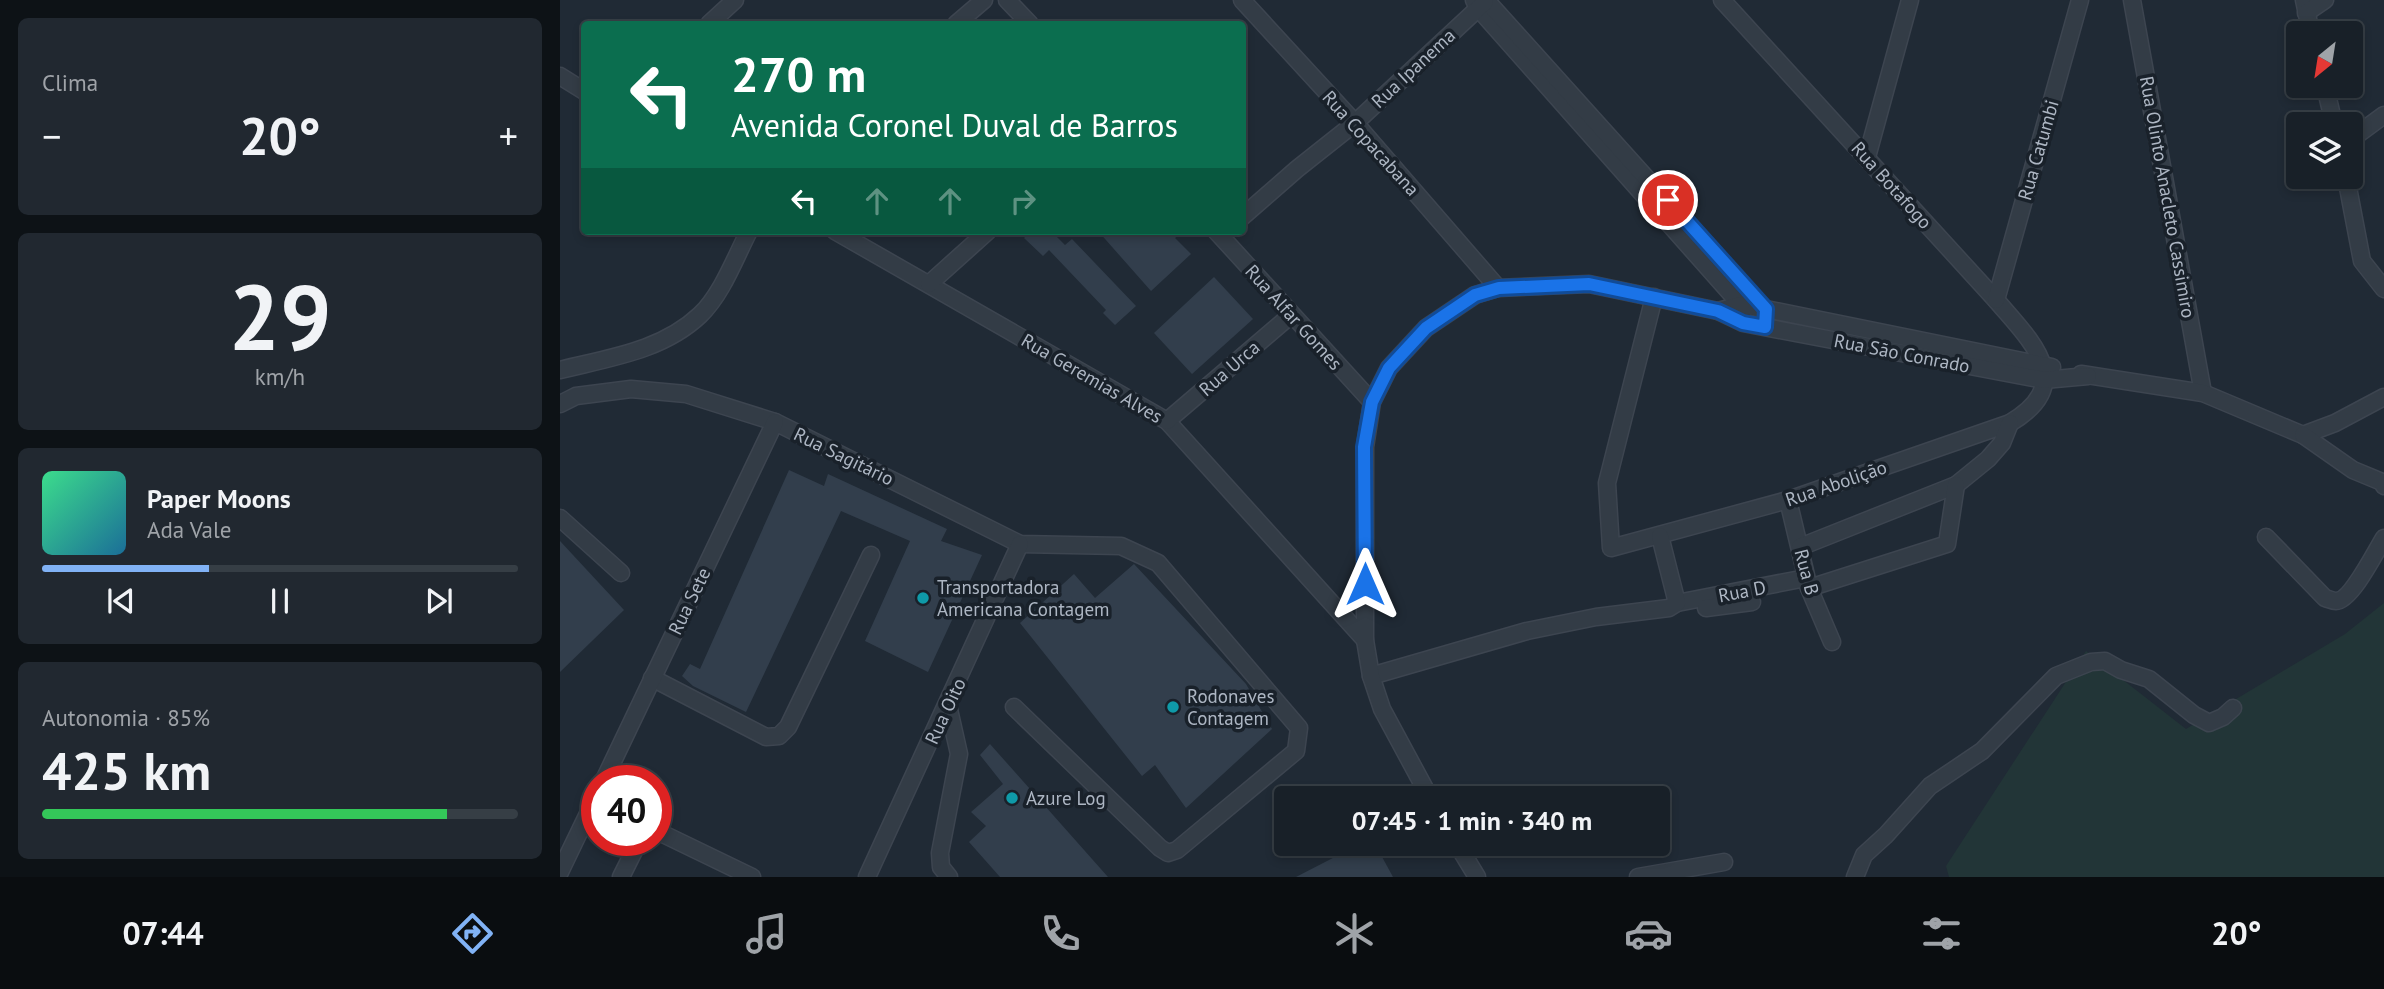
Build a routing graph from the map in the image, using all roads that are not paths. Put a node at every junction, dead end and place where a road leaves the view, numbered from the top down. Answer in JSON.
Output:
{"nodes":[{"id":1,"x":735,"y":0,"type":"edge"},
{"id":2,"x":984,"y":0,"type":"edge"},
{"id":3,"x":1007,"y":0,"type":"edge"},
{"id":4,"x":1242,"y":0,"type":"edge"},
{"id":5,"x":1910,"y":0,"type":"edge"},
{"id":6,"x":2080,"y":0,"type":"edge"},
{"id":7,"x":2132,"y":0,"type":"edge"},
{"id":8,"x":2325,"y":0,"type":"edge"},
{"id":9,"x":1482,"y":2,"type":"edge"},
{"id":10,"x":1728,"y":3,"type":"edge"},
{"id":11,"x":2305,"y":7,"type":"edge"},
{"id":12,"x":712,"y":21,"type":"edge"},
{"id":13,"x":960,"y":21,"type":"edge"},
{"id":14,"x":1027,"y":21,"type":"edge"},
{"id":15,"x":560,"y":76,"type":"edge"},
{"id":16,"x":581,"y":89,"type":"edge"},
{"id":17,"x":2384,"y":115,"type":"edge"},
{"id":18,"x":1355,"y":123,"type":"junction"},
{"id":19,"x":2363,"y":130,"type":"edge"},
{"id":20,"x":1867,"y":156,"type":"junction"},
{"id":21,"x":2348,"y":189,"type":"edge"},
{"id":22,"x":1246,"y":214,"type":"edge"},
{"id":23,"x":746,"y":235,"type":"edge"},
{"id":24,"x":842,"y":235,"type":"edge"},
{"id":25,"x":984,"y":235,"type":"edge"},
{"id":26,"x":1223,"y":235,"type":"edge"},
{"id":27,"x":1699,"y":246,"type":"junction"},
{"id":28,"x":929,"y":284,"type":"junction"},
{"id":29,"x":1499,"y":288,"type":"junction"},
{"id":30,"x":2384,"y":289,"type":"edge"},
{"id":31,"x":1654,"y":297,"type":"junction"},
{"id":32,"x":1996,"y":300,"type":"junction"},
{"id":33,"x":1741,"y":305,"type":"junction"},
{"id":34,"x":1766,"y":309,"type":"junction"},
{"id":35,"x":1718,"y":311,"type":"junction"},
{"id":36,"x":1291,"y":315,"type":"junction"},
{"id":37,"x":1743,"y":323,"type":"junction"},
{"id":38,"x":1765,"y":327,"type":"junction"},
{"id":39,"x":560,"y":370,"type":"edge"},
{"id":40,"x":2044,"y":373,"type":"junction"},
{"id":41,"x":2203,"y":393,"type":"junction"},
{"id":42,"x":2384,"y":397,"type":"edge"},
{"id":43,"x":1372,"y":402,"type":"junction"},
{"id":44,"x":560,"y":404,"type":"edge"},
{"id":45,"x":1167,"y":421,"type":"junction"},
{"id":46,"x":775,"y":422,"type":"junction"},
{"id":47,"x":2010,"y":423,"type":"junction"},
{"id":48,"x":2303,"y":435,"type":"junction"},
{"id":49,"x":2384,"y":484,"type":"edge"},
{"id":50,"x":1956,"y":485,"type":"junction"},
{"id":51,"x":1788,"y":500,"type":"junction"},
{"id":52,"x":560,"y":518,"type":"edge"},
{"id":53,"x":1660,"y":536,"type":"junction"},
{"id":54,"x":2266,"y":537,"type":"dead end"},
{"id":55,"x":2384,"y":538,"type":"edge"},
{"id":56,"x":1020,"y":544,"type":"junction"},
{"id":57,"x":1800,"y":547,"type":"junction"},
{"id":58,"x":871,"y":555,"type":"dead end"},
{"id":59,"x":621,"y":573,"type":"dead end"},
{"id":60,"x":1808,"y":583,"type":"junction"},
{"id":61,"x":1752,"y":602,"type":"dead end"},
{"id":62,"x":1673,"y":606,"type":"junction"},
{"id":63,"x":1365,"y":639,"type":"junction"},
{"id":64,"x":1832,"y":642,"type":"dead end"},
{"id":65,"x":1371,"y":676,"type":"junction"},
{"id":66,"x":652,"y":678,"type":"junction"},
{"id":67,"x":948,"y":705,"type":"junction"},
{"id":68,"x":1014,"y":707,"type":"dead end"},
{"id":69,"x":2233,"y":708,"type":"dead end"},
{"id":70,"x":611,"y":765,"type":"edge"},
{"id":71,"x":1424,"y":786,"type":"edge"},
{"id":72,"x":581,"y":828,"type":"edge"},
{"id":73,"x":672,"y":838,"type":"edge"},
{"id":74,"x":632,"y":856,"type":"edge"},
{"id":75,"x":1464,"y":856,"type":"edge"},
{"id":76,"x":1724,"y":862,"type":"dead end"},
{"id":77,"x":560,"y":872,"type":"edge"},
{"id":78,"x":621,"y":877,"type":"edge"},
{"id":79,"x":752,"y":877,"type":"edge"},
{"id":80,"x":867,"y":877,"type":"edge"},
{"id":81,"x":949,"y":877,"type":"edge"},
{"id":82,"x":1477,"y":877,"type":"edge"},
{"id":83,"x":1638,"y":877,"type":"edge"},
{"id":84,"x":1855,"y":877,"type":"edge"}],
"edges":[{"from":1,"to":12,"type":"street"},
{"from":2,"to":13,"type":"street"},
{"from":3,"to":14,"type":"street"},
{"from":4,"to":18,"type":"street","name":"Rua Copacabana"},
{"from":5,"to":20,"type":"street"},
{"from":6,"to":32,"type":"street","name":"Rua Catumbi"},
{"from":7,"to":41,"type":"street","name":"Rua Olinto Anacleto Cassimiro"},
{"from":8,"to":11,"type":"street"},
{"from":9,"to":18,"type":"street","name":"Rua Ipanema"},
{"from":9,"to":27,"type":"street"},
{"from":10,"to":20,"type":"street","name":"Rua Botafogo"},
{"from":15,"to":16,"type":"street"},
{"from":17,"to":19,"type":"street"},
{"from":18,"to":22,"type":"street","name":"Rua Ipanema"},
{"from":18,"to":29,"type":"street","name":"Rua Copacabana"},
{"from":20,"to":32,"type":"street","name":"Rua Botafogo"},
{"from":21,"to":30,"type":"street"},
{"from":23,"to":39,"type":"street"},
{"from":24,"to":28,"type":"street","name":"Rua Geremias Alves"},
{"from":25,"to":28,"type":"street"},
{"from":26,"to":36,"type":"street","name":"Rua Alfar Gomes"},
{"from":27,"to":33,"type":"street"},
{"from":27,"to":34,"type":"street"},
{"from":28,"to":45,"type":"street","name":"Rua Geremias Alves"},
{"from":29,"to":31,"type":"street","name":"Rua São Conrado"},
{"from":29,"to":43,"type":"street","name":"Rua São Conrado"},
{"from":31,"to":35,"type":"street","name":"Rua São Conrado"},
{"from":31,"to":53,"type":"street","name":"Rua Abolição"},
{"from":32,"to":40,"type":"street","name":"Rua Botafogo"},
{"from":33,"to":34,"type":"street","name":"Rua São Conrado"},
{"from":33,"to":35,"type":"street","name":"Rua São Conrado"},
{"from":33,"to":37,"type":"street"},
{"from":34,"to":38,"type":"street"},
{"from":34,"to":40,"type":"street","name":"Rua São Conrado"},
{"from":35,"to":37,"type":"street","name":"Rua São Conrado"},
{"from":36,"to":43,"type":"street","name":"Rua Alfar Gomes"},
{"from":36,"to":45,"type":"street","name":"Rua Urca"},
{"from":37,"to":38,"type":"street","name":"Rua São Conrado"},
{"from":38,"to":40,"type":"street","name":"Rua São Conrado"},
{"from":40,"to":41,"type":"street","name":"Rua São Conrado"},
{"from":40,"to":47,"type":"street","name":"Rua Abolição"},
{"from":41,"to":48,"type":"street","name":"Rua São Conrado"},
{"from":42,"to":48,"type":"street"},
{"from":43,"to":63,"type":"street","name":"Rua São Conrado"},
{"from":44,"to":46,"type":"street","name":"Rua Sagitário"},
{"from":45,"to":63,"type":"street","name":"Rua Geremias Alves"},
{"from":46,"to":56,"type":"street","name":"Rua Sagitário"},
{"from":46,"to":66,"type":"street","name":"Rua Sete"},
{"from":47,"to":50,"type":"street","name":"Rua Abolição"},
{"from":47,"to":51,"type":"street","name":"Rua Abolição"},
{"from":48,"to":49,"type":"street","name":"Rua São Conrado"},
{"from":50,"to":57,"type":"street","name":"Rua Abolição"},
{"from":50,"to":60,"type":"street"},
{"from":51,"to":53,"type":"street","name":"Rua Abolição"},
{"from":51,"to":57,"type":"street","name":"Rua B"},
{"from":52,"to":59,"type":"street"},
{"from":53,"to":62,"type":"street"},
{"from":54,"to":55,"type":"street"},
{"from":56,"to":67,"type":"street","name":"Rua Oito"},
{"from":56,"to":68,"type":"street","name":"Rua Sagitário"},
{"from":57,"to":60,"type":"street","name":"Rua B"},
{"from":58,"to":66,"type":"street"},
{"from":60,"to":62,"type":"street","name":"Rua D"},
{"from":60,"to":64,"type":"street","name":"Rua B"},
{"from":61,"to":62,"type":"street"},
{"from":62,"to":65,"type":"street"},
{"from":63,"to":65,"type":"street","name":"Rua São Conrado"},
{"from":65,"to":71,"type":"street","name":"Rua São Conrado"},
{"from":66,"to":70,"type":"street","name":"Rua Sete"},
{"from":67,"to":80,"type":"street","name":"Rua Oito"},
{"from":67,"to":81,"type":"street"},
{"from":69,"to":84,"type":"street"},
{"from":72,"to":77,"type":"street"},
{"from":73,"to":79,"type":"street"},
{"from":74,"to":78,"type":"street"},
{"from":75,"to":82,"type":"street"},
{"from":76,"to":83,"type":"street"}]}
